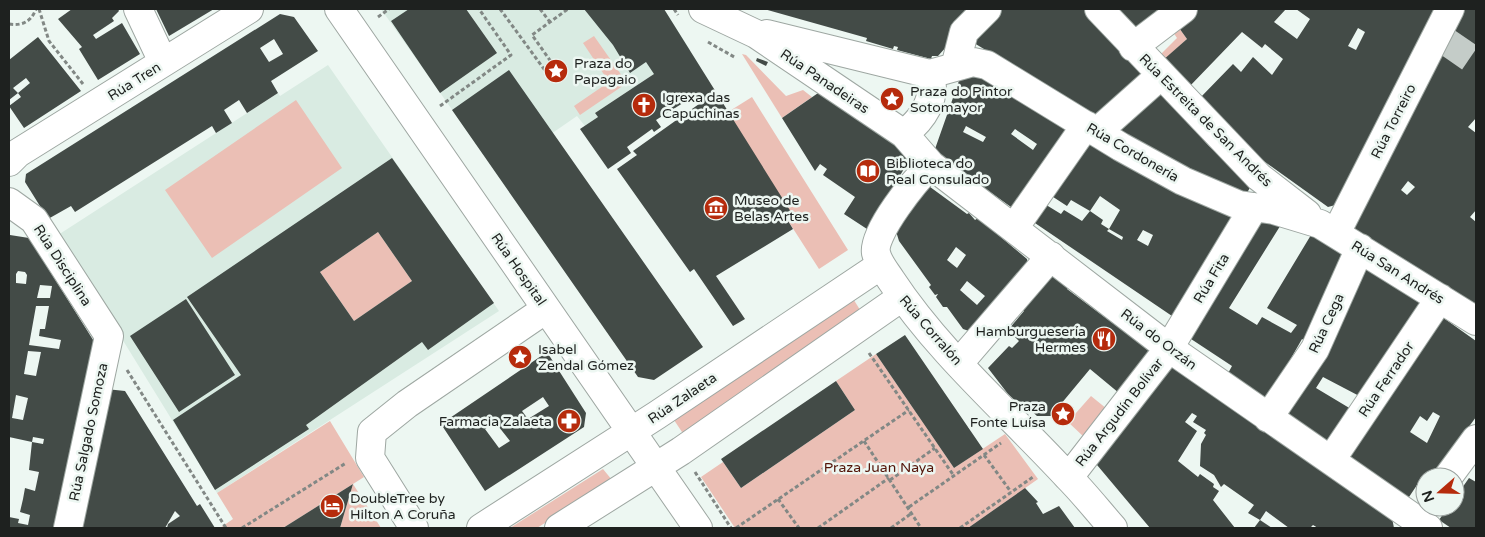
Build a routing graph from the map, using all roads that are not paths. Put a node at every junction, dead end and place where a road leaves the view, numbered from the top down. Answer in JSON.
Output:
{"nodes":[{"id":1,"x":138,"y":9,"type":"edge"},
{"id":2,"x":249,"y":9,"type":"edge"},
{"id":3,"x":339,"y":9,"type":"edge"},
{"id":4,"x":703,"y":9,"type":"edge"},
{"id":5,"x":987,"y":9,"type":"edge"},
{"id":6,"x":1099,"y":9,"type":"edge"},
{"id":7,"x":1182,"y":9,"type":"edge"},
{"id":8,"x":1450,"y":9,"type":"edge"},
{"id":9,"x":747,"y":28,"type":"junction"},
{"id":10,"x":1133,"y":47,"type":"junction"},
{"id":11,"x":163,"y":62,"type":"junction"},
{"id":12,"x":877,"y":62,"type":"junction"},
{"id":13,"x":942,"y":71,"type":"junction"},
{"id":14,"x":1161,"y":75,"type":"junction"},
{"id":15,"x":854,"y":100,"type":"junction"},
{"id":16,"x":1091,"y":128,"type":"junction"},
{"id":17,"x":904,"y":134,"type":"junction"},
{"id":18,"x":12,"y":152,"type":"edge"},
{"id":19,"x":931,"y":165,"type":"junction"},
{"id":20,"x":9,"y":202,"type":"edge"},
{"id":21,"x":1254,"y":207,"type":"junction"},
{"id":22,"x":1014,"y":228,"type":"junction"},
{"id":23,"x":1328,"y":228,"type":"junction"},
{"id":24,"x":1360,"y":248,"type":"junction"},
{"id":25,"x":1051,"y":256,"type":"junction"},
{"id":26,"x":881,"y":265,"type":"junction"},
{"id":27,"x":902,"y":297,"type":"junction"},
{"id":28,"x":1440,"y":298,"type":"junction"},
{"id":29,"x":546,"y":309,"type":"junction"},
{"id":30,"x":1476,"y":321,"type":"edge"},
{"id":31,"x":108,"y":336,"type":"joint"},
{"id":32,"x":1169,"y":348,"type":"junction"},
{"id":33,"x":959,"y":363,"type":"junction"},
{"id":34,"x":1268,"y":418,"type":"junction"},
{"id":35,"x":631,"y":432,"type":"junction"},
{"id":36,"x":1331,"y":460,"type":"junction"},
{"id":37,"x":656,"y":467,"type":"junction"},
{"id":38,"x":1069,"y":477,"type":"junction"},
{"id":39,"x":1421,"y":521,"type":"edge"},
{"id":40,"x":68,"y":528,"type":"edge"},
{"id":41,"x":414,"y":528,"type":"edge"},
{"id":42,"x":482,"y":528,"type":"edge"},
{"id":43,"x":559,"y":528,"type":"edge"},
{"id":44,"x":698,"y":528,"type":"edge"},
{"id":45,"x":1113,"y":528,"type":"edge"}],
"edges":[{"from":1,"to":11,"type":"street"},
{"from":2,"to":11,"type":"street","name":"Rúa Tren"},
{"from":3,"to":29,"type":"street","name":"Rúa Hospital"},
{"from":4,"to":9,"type":"street","name":"Rúa Panadeiras"},
{"from":5,"to":13,"type":"street"},
{"from":6,"to":10,"type":"street","name":"Rúa Estreita de San Andrés"},
{"from":7,"to":10,"type":"street"},
{"from":8,"to":23,"type":"street","name":"Rúa Torreiro"},
{"from":9,"to":12,"type":"street","name":"Rúa Panadeiras"},
{"from":9,"to":15,"type":"street","name":"Rúa Panadeiras"},
{"from":10,"to":14,"type":"street","name":"Rúa Estreita de San Andrés"},
{"from":11,"to":18,"type":"street","name":"Rúa Tren"},
{"from":12,"to":13,"type":"street","name":"Rúa Panadeiras"},
{"from":12,"to":15,"type":"street"},
{"from":13,"to":16,"type":"street","name":"Rúa Cordonería"},
{"from":13,"to":17,"type":"street"},
{"from":14,"to":16,"type":"street"},
{"from":14,"to":23,"type":"street","name":"Rúa Estreita de San Andrés"},
{"from":15,"to":17,"type":"street","name":"Rúa Panadeiras"},
{"from":16,"to":21,"type":"street","name":"Rúa Cordonería"},
{"from":16,"to":22,"type":"street"},
{"from":17,"to":19,"type":"street","name":"Rúa do Orzán"},
{"from":19,"to":22,"type":"street","name":"Rúa do Orzán"},
{"from":19,"to":26,"type":"street","name":"Rúa Corralón"},
{"from":20,"to":31,"type":"street","name":"Rúa Disciplina"},
{"from":21,"to":23,"type":"street","name":"Rúa Cordonería"},
{"from":21,"to":32,"type":"street","name":"Rúa Fita"},
{"from":22,"to":25,"type":"street","name":"Rúa do Orzán"},
{"from":23,"to":24,"type":"street","name":"Rúa San Andrés"},
{"from":24,"to":28,"type":"street","name":"Rúa San Andrés"},
{"from":24,"to":34,"type":"street","name":"Rúa Cega"},
{"from":25,"to":32,"type":"street","name":"Rúa do Orzán"},
{"from":25,"to":33,"type":"street"},
{"from":26,"to":27,"type":"street","name":"Rúa Corralón"},
{"from":26,"to":35,"type":"street","name":"Rúa Zalaeta"},
{"from":27,"to":33,"type":"street","name":"Rúa Corralón"},
{"from":27,"to":37,"type":"street"},
{"from":28,"to":30,"type":"street","name":"Rúa San Andrés"},
{"from":28,"to":36,"type":"street","name":"Rúa Ferrador"},
{"from":29,"to":35,"type":"street","name":"Rúa Hospital"},
{"from":29,"to":41,"type":"street"},
{"from":31,"to":40,"type":"street","name":"Rúa Salgado Somoza"},
{"from":32,"to":34,"type":"street","name":"Rúa do Orzán"},
{"from":32,"to":38,"type":"street","name":"Rúa Argudín Bolívar"},
{"from":33,"to":38,"type":"street","name":"Rúa Corralón"},
{"from":34,"to":36,"type":"street","name":"Rúa do Orzán"},
{"from":35,"to":37,"type":"street","name":"Rúa Hospital"},
{"from":35,"to":42,"type":"street","name":"Rúa Zalaeta"},
{"from":36,"to":39,"type":"street","name":"Rúa do Orzán"},
{"from":37,"to":43,"type":"street"},
{"from":37,"to":44,"type":"street","name":"Rúa Hospital"},
{"from":38,"to":45,"type":"street","name":"Rúa Corralón"}]}
